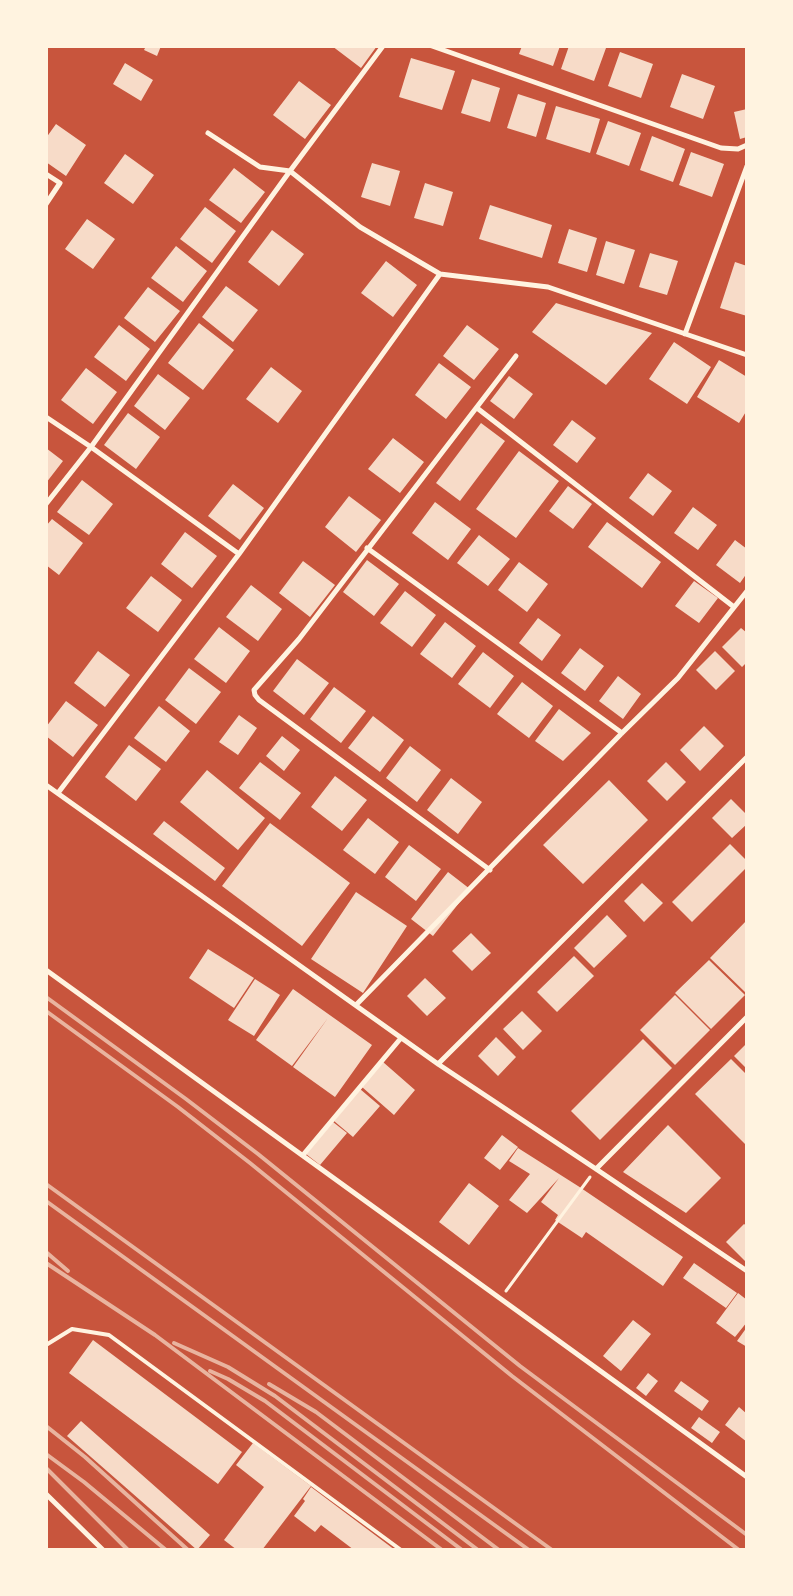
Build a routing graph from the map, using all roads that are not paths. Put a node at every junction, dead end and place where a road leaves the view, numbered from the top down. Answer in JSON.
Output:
{"nodes":[{"id":1,"x":383,"y":46,"type":"edge"},
{"id":2,"x":432,"y":46,"type":"edge"},
{"id":3,"x":208,"y":133,"type":"dead end"},
{"id":4,"x":747,"y":145,"type":"edge"},
{"id":5,"x":747,"y":166,"type":"edge"},
{"id":6,"x":290,"y":171,"type":"junction"},
{"id":7,"x":46,"y":174,"type":"edge"},
{"id":8,"x":46,"y":204,"type":"edge"},
{"id":9,"x":440,"y":274,"type":"junction"},
{"id":10,"x":685,"y":334,"type":"junction"},
{"id":11,"x":747,"y":355,"type":"edge"},
{"id":12,"x":516,"y":356,"type":"dead end"},
{"id":13,"x":478,"y":408,"type":"junction"},
{"id":14,"x":46,"y":417,"type":"edge"},
{"id":15,"x":91,"y":447,"type":"junction"},
{"id":16,"x":46,"y":504,"type":"edge"},
{"id":17,"x":367,"y":548,"type":"junction"},
{"id":18,"x":239,"y":554,"type":"junction"},
{"id":19,"x":747,"y":590,"type":"edge"},
{"id":20,"x":734,"y":607,"type":"junction"},
{"id":21,"x":622,"y":734,"type":"junction"},
{"id":22,"x":747,"y":758,"type":"edge"},
{"id":23,"x":46,"y":785,"type":"edge"},
{"id":24,"x":58,"y":793,"type":"junction"},
{"id":25,"x":490,"y":870,"type":"junction"},
{"id":26,"x":46,"y":970,"type":"edge"},
{"id":27,"x":356,"y":1005,"type":"junction"},
{"id":28,"x":747,"y":1017,"type":"edge"},
{"id":29,"x":401,"y":1038,"type":"junction"},
{"id":30,"x":438,"y":1064,"type":"junction"},
{"id":31,"x":303,"y":1155,"type":"junction"},
{"id":32,"x":596,"y":1169,"type":"junction"},
{"id":33,"x":747,"y":1271,"type":"edge"},
{"id":34,"x":46,"y":1345,"type":"edge"},
{"id":35,"x":747,"y":1477,"type":"edge"},
{"id":36,"x":46,"y":1494,"type":"edge"},
{"id":37,"x":103,"y":1550,"type":"edge"},
{"id":38,"x":402,"y":1550,"type":"edge"}],
"edges":[{"from":1,"to":6,"type":"street"},
{"from":2,"to":4,"type":"street"},
{"from":3,"to":6,"type":"street"},
{"from":5,"to":10,"type":"street"},
{"from":6,"to":9,"type":"street"},
{"from":6,"to":15,"type":"street"},
{"from":7,"to":8,"type":"street"},
{"from":9,"to":10,"type":"street"},
{"from":9,"to":18,"type":"street"},
{"from":10,"to":11,"type":"street"},
{"from":12,"to":13,"type":"street"},
{"from":13,"to":17,"type":"street"},
{"from":13,"to":20,"type":"street"},
{"from":14,"to":15,"type":"street"},
{"from":15,"to":16,"type":"street"},
{"from":15,"to":18,"type":"street"},
{"from":17,"to":21,"type":"street"},
{"from":17,"to":25,"type":"street"},
{"from":18,"to":24,"type":"street"},
{"from":19,"to":20,"type":"street"},
{"from":20,"to":21,"type":"street"},
{"from":21,"to":25,"type":"street"},
{"from":22,"to":30,"type":"street"},
{"from":23,"to":24,"type":"street"},
{"from":24,"to":27,"type":"street"},
{"from":25,"to":27,"type":"street"},
{"from":26,"to":31,"type":"street"},
{"from":27,"to":29,"type":"street"},
{"from":28,"to":32,"type":"street"},
{"from":29,"to":30,"type":"street"},
{"from":29,"to":31,"type":"street"},
{"from":30,"to":32,"type":"street"},
{"from":31,"to":35,"type":"street"},
{"from":32,"to":33,"type":"street"},
{"from":34,"to":38,"type":"lane"},
{"from":36,"to":37,"type":"street"}]}
